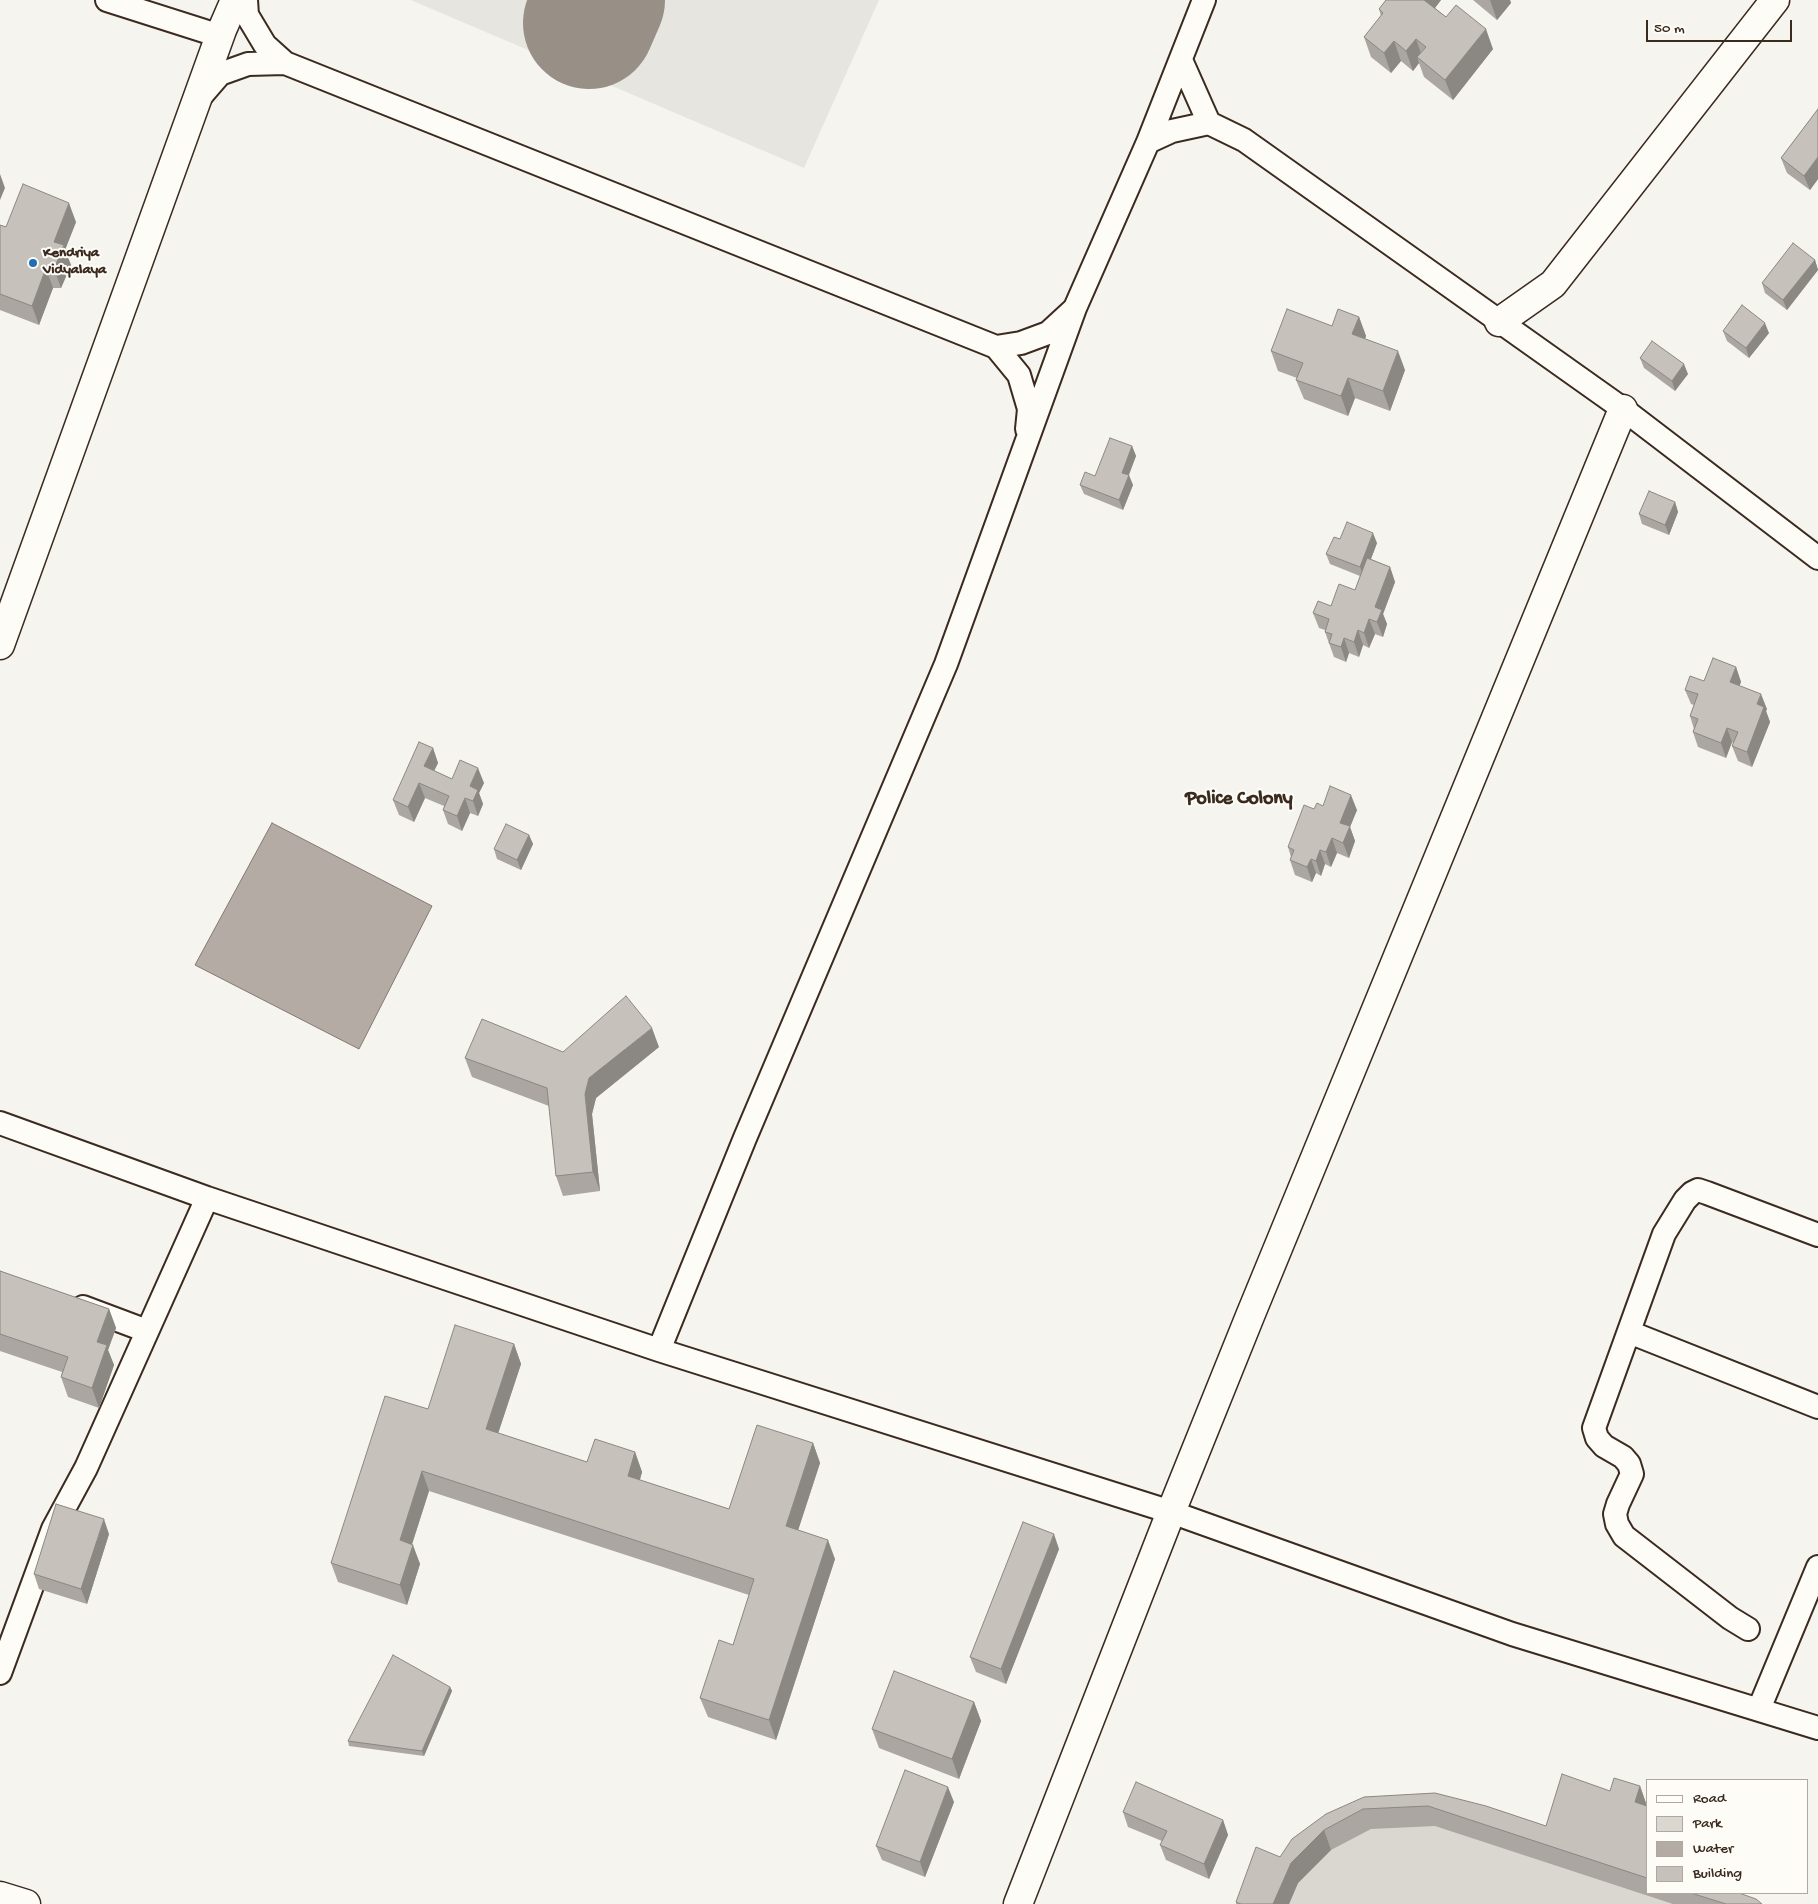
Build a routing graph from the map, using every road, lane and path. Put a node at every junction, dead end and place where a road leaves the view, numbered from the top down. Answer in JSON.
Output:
{"nodes":[{"id":1,"x":107,"y":0,"type":"edge"},
{"id":2,"x":235,"y":0,"type":"edge"},
{"id":3,"x":246,"y":0,"type":"edge"},
{"id":4,"x":1204,"y":0,"type":"edge"},
{"id":5,"x":1775,"y":0,"type":"edge"},
{"id":6,"x":220,"y":36,"type":"junction"},
{"id":7,"x":1181,"y":60,"type":"junction"},
{"id":8,"x":285,"y":62,"type":"junction"},
{"id":9,"x":197,"y":101,"type":"junction"},
{"id":10,"x":1209,"y":123,"type":"junction"},
{"id":11,"x":1148,"y":142,"type":"junction"},
{"id":12,"x":1075,"y":308,"type":"junction"},
{"id":13,"x":1499,"y":322,"type":"junction"},
{"id":14,"x":996,"y":347,"type":"junction"},
{"id":15,"x":1623,"y":409,"type":"junction"},
{"id":16,"x":1025,"y":449,"type":"junction"},
{"id":17,"x":1818,"y":558,"type":"edge"},
{"id":18,"x":0,"y":645,"type":"edge"},
{"id":19,"x":0,"y":1123,"type":"edge"},
{"id":20,"x":207,"y":1198,"type":"junction"},
{"id":21,"x":1818,"y":1235,"type":"edge"},
{"id":22,"x":64,"y":1301,"type":"edge"},
{"id":23,"x":148,"y":1331,"type":"junction"},
{"id":24,"x":1628,"y":1332,"type":"junction"},
{"id":25,"x":659,"y":1350,"type":"junction"},
{"id":26,"x":1818,"y":1407,"type":"edge"},
{"id":27,"x":1171,"y":1512,"type":"junction"},
{"id":28,"x":1818,"y":1567,"type":"edge"},
{"id":29,"x":1748,"y":1629,"type":"dead end"},
{"id":30,"x":0,"y":1673,"type":"edge"},
{"id":31,"x":1759,"y":1709,"type":"junction"},
{"id":32,"x":1818,"y":1728,"type":"edge"},
{"id":33,"x":0,"y":1896,"type":"edge"},
{"id":34,"x":26,"y":1904,"type":"edge"},
{"id":35,"x":1018,"y":1904,"type":"edge"}],
"edges":[{"from":1,"to":6,"type":"street"},
{"from":2,"to":6,"type":"street"},
{"from":3,"to":8,"type":"street"},
{"from":4,"to":7,"type":"street"},
{"from":5,"to":13,"type":"street"},
{"from":6,"to":9,"type":"street"},
{"from":7,"to":10,"type":"street"},
{"from":7,"to":11,"type":"street"},
{"from":8,"to":9,"type":"street"},
{"from":8,"to":14,"type":"street"},
{"from":9,"to":18,"type":"street"},
{"from":10,"to":11,"type":"street"},
{"from":10,"to":13,"type":"street"},
{"from":11,"to":12,"type":"street"},
{"from":12,"to":14,"type":"street"},
{"from":12,"to":16,"type":"street"},
{"from":13,"to":15,"type":"street"},
{"from":14,"to":16,"type":"street"},
{"from":15,"to":17,"type":"street"},
{"from":15,"to":27,"type":"street"},
{"from":16,"to":25,"type":"street"},
{"from":19,"to":20,"type":"street"},
{"from":20,"to":23,"type":"street"},
{"from":20,"to":25,"type":"street"},
{"from":21,"to":24,"type":"street"},
{"from":22,"to":23,"type":"street"},
{"from":23,"to":30,"type":"street"},
{"from":24,"to":26,"type":"street"},
{"from":24,"to":29,"type":"street"},
{"from":25,"to":27,"type":"street"},
{"from":27,"to":31,"type":"street"},
{"from":27,"to":35,"type":"street"},
{"from":28,"to":31,"type":"street"},
{"from":31,"to":32,"type":"street"},
{"from":33,"to":34,"type":"street"}]}
